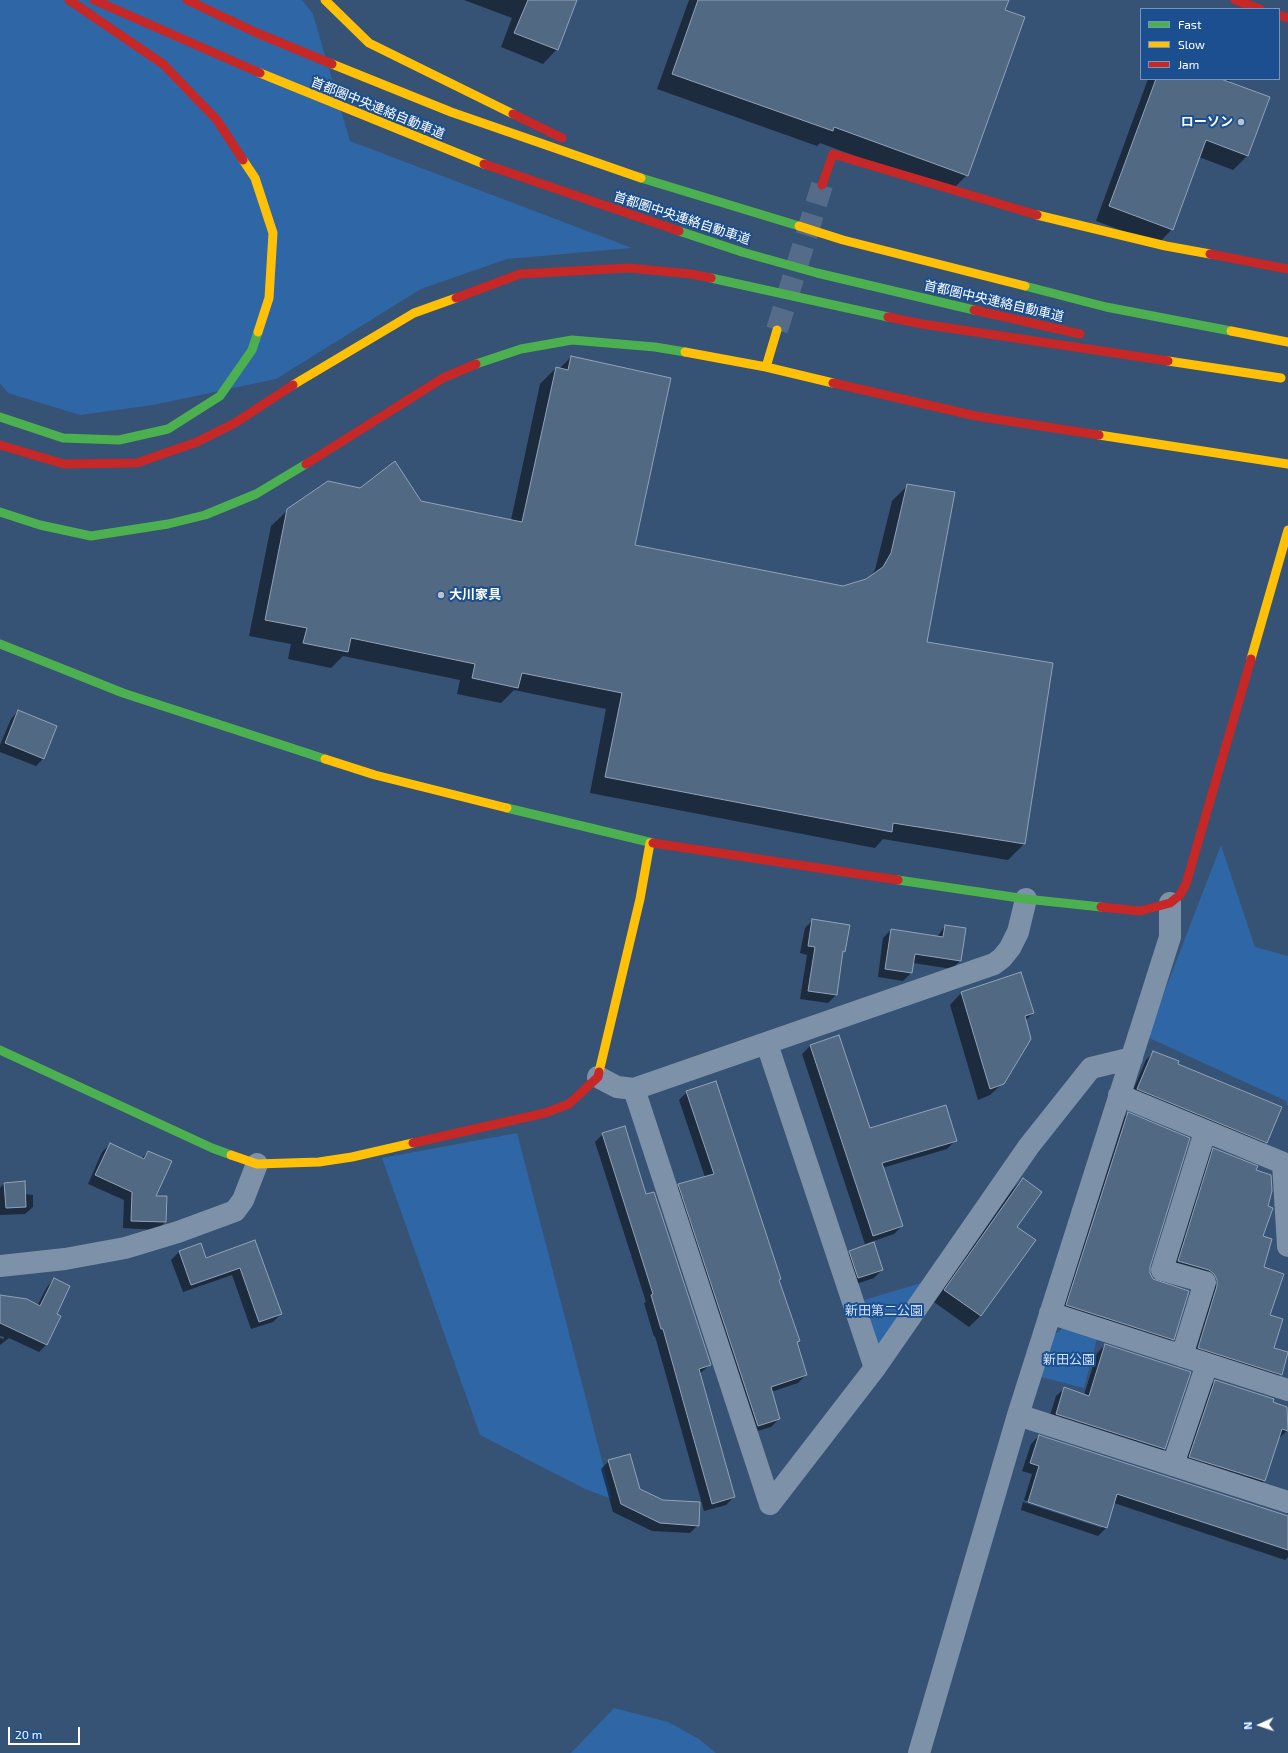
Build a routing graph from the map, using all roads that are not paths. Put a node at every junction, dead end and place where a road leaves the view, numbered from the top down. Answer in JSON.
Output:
{"nodes":[{"id":1,"x":69,"y":0,"type":"edge"},
{"id":2,"x":94,"y":0,"type":"edge"},
{"id":3,"x":187,"y":0,"type":"edge"},
{"id":4,"x":325,"y":0,"type":"edge"},
{"id":5,"x":1235,"y":0,"type":"edge"},
{"id":6,"x":1257,"y":8,"type":"edge"},
{"id":7,"x":644,"y":179,"type":"junction"},
{"id":8,"x":822,"y":185,"type":"tunnel mouth"},
{"id":9,"x":1288,"y":268,"type":"edge"},
{"id":10,"x":777,"y":330,"type":"tunnel mouth"},
{"id":11,"x":1089,"y":336,"type":"dead end"},
{"id":12,"x":1288,"y":342,"type":"edge"},
{"id":13,"x":1143,"y":348,"type":"dead end"},
{"id":14,"x":766,"y":367,"type":"junction"},
{"id":15,"x":1284,"y":379,"type":"edge"},
{"id":16,"x":0,"y":417,"type":"edge"},
{"id":17,"x":0,"y":445,"type":"edge"},
{"id":18,"x":1288,"y":464,"type":"edge"},
{"id":19,"x":0,"y":512,"type":"edge"},
{"id":20,"x":1288,"y":530,"type":"edge"},
{"id":21,"x":0,"y":644,"type":"edge"},
{"id":22,"x":650,"y":843,"type":"junction"},
{"id":23,"x":1026,"y":899,"type":"junction"},
{"id":24,"x":1170,"y":903,"type":"junction"},
{"id":25,"x":767,"y":1044,"type":"junction"},
{"id":26,"x":0,"y":1050,"type":"edge"},
{"id":27,"x":1132,"y":1058,"type":"junction"},
{"id":28,"x":598,"y":1077,"type":"junction"},
{"id":29,"x":634,"y":1089,"type":"junction"},
{"id":30,"x":1119,"y":1095,"type":"junction"},
{"id":31,"x":1205,"y":1132,"type":"junction"},
{"id":32,"x":257,"y":1164,"type":"junction"},
{"id":33,"x":1288,"y":1246,"type":"edge"},
{"id":34,"x":0,"y":1266,"type":"edge"},
{"id":35,"x":1050,"y":1313,"type":"junction"},
{"id":36,"x":1182,"y":1356,"type":"junction"},
{"id":37,"x":1207,"y":1364,"type":"junction"},
{"id":38,"x":875,"y":1368,"type":"junction"},
{"id":39,"x":1288,"y":1390,"type":"edge"},
{"id":40,"x":1018,"y":1415,"type":"junction"},
{"id":41,"x":1173,"y":1465,"type":"junction"},
{"id":42,"x":1288,"y":1502,"type":"edge"},
{"id":43,"x":919,"y":1753,"type":"edge"}],
"edges":[{"from":1,"to":16,"type":"main road"},
{"from":2,"to":11,"type":"main road","name":"首都圏中央連絡自動車道"},
{"from":3,"to":7,"type":"main road","name":"首都圏中央連絡自動車道"},
{"from":4,"to":7,"type":"main road"},
{"from":5,"to":6,"type":"main road"},
{"from":7,"to":12,"type":"main road","name":"首都圏中央連絡自動車道"},
{"from":8,"to":9,"type":"main road"},
{"from":10,"to":14,"type":"main road"},
{"from":13,"to":15,"type":"main road"},
{"from":14,"to":18,"type":"main road"},
{"from":14,"to":19,"type":"main road"},
{"from":15,"to":17,"type":"main road"},
{"from":20,"to":24,"type":"main road"},
{"from":21,"to":22,"type":"main road"},
{"from":22,"to":23,"type":"main road"},
{"from":22,"to":28,"type":"main road"},
{"from":23,"to":24,"type":"main road"},
{"from":23,"to":25,"type":"street"},
{"from":24,"to":27,"type":"street"},
{"from":25,"to":29,"type":"street"},
{"from":25,"to":38,"type":"street"},
{"from":26,"to":32,"type":"main road"},
{"from":27,"to":30,"type":"street"},
{"from":27,"to":38,"type":"street"},
{"from":28,"to":29,"type":"street"},
{"from":28,"to":32,"type":"main road"},
{"from":29,"to":38,"type":"street"},
{"from":30,"to":31,"type":"street"},
{"from":30,"to":35,"type":"street"},
{"from":31,"to":33,"type":"street"},
{"from":31,"to":36,"type":"street"},
{"from":32,"to":34,"type":"street"},
{"from":35,"to":36,"type":"street"},
{"from":35,"to":40,"type":"street"},
{"from":36,"to":37,"type":"street"},
{"from":37,"to":39,"type":"street"},
{"from":37,"to":41,"type":"street"},
{"from":40,"to":41,"type":"street"},
{"from":40,"to":43,"type":"street"},
{"from":41,"to":42,"type":"street"}]}
